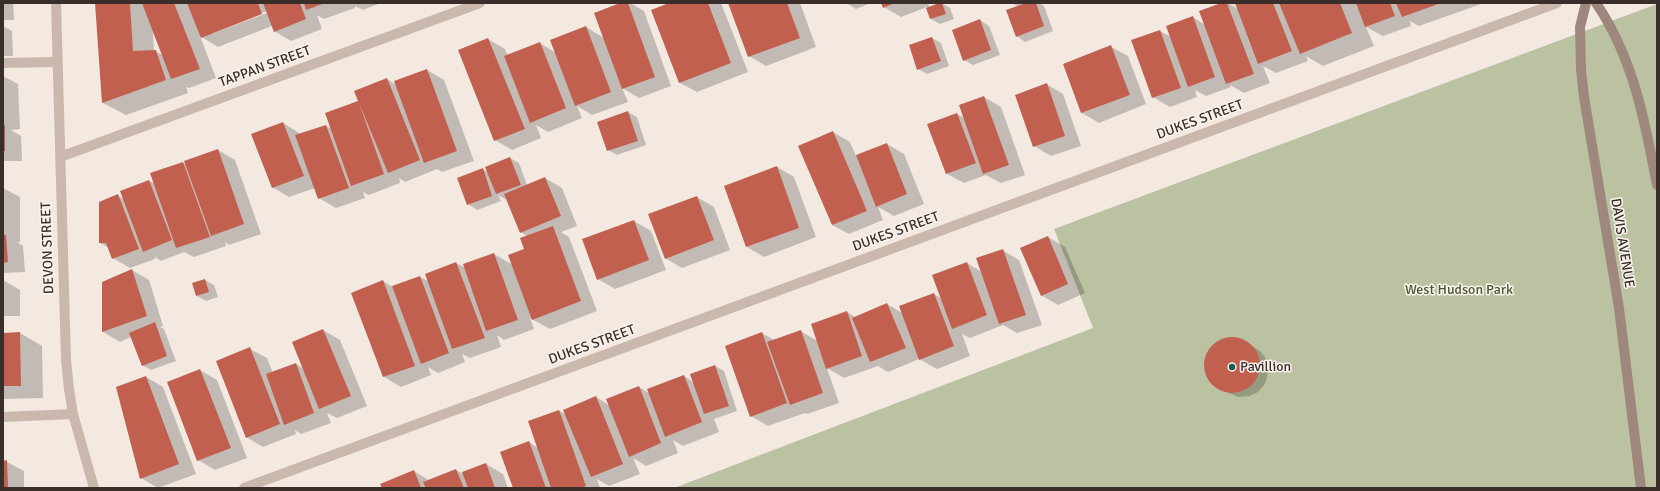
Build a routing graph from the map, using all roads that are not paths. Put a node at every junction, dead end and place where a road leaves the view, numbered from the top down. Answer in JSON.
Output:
{"nodes":[{"id":1,"x":56,"y":3,"type":"edge"},
{"id":2,"x":480,"y":3,"type":"edge"},
{"id":3,"x":1557,"y":3,"type":"edge"},
{"id":4,"x":1586,"y":3,"type":"edge"},
{"id":5,"x":1596,"y":3,"type":"edge"},
{"id":6,"x":57,"y":62,"type":"junction"},
{"id":7,"x":3,"y":63,"type":"edge"},
{"id":8,"x":60,"y":157,"type":"junction"},
{"id":9,"x":1657,"y":185,"type":"edge"},
{"id":10,"x":73,"y":414,"type":"junction"},
{"id":11,"x":3,"y":417,"type":"edge"},
{"id":12,"x":94,"y":488,"type":"edge"},
{"id":13,"x":244,"y":488,"type":"edge"},
{"id":14,"x":1641,"y":488,"type":"edge"}],
"edges":[{"from":1,"to":6,"type":"street","name":"DEVON STREET"},
{"from":2,"to":8,"type":"street","name":"TAPPAN STREET"},
{"from":3,"to":13,"type":"street","name":"DUKES STREET"},
{"from":4,"to":14,"type":"street","name":"DAVIS AVENUE"},
{"from":5,"to":9,"type":"street"},
{"from":6,"to":7,"type":"street"},
{"from":6,"to":8,"type":"street","name":"DEVON STREET"},
{"from":8,"to":10,"type":"street","name":"DEVON STREET"},
{"from":10,"to":11,"type":"street"},
{"from":10,"to":12,"type":"street","name":"DEVON STREET"}]}
